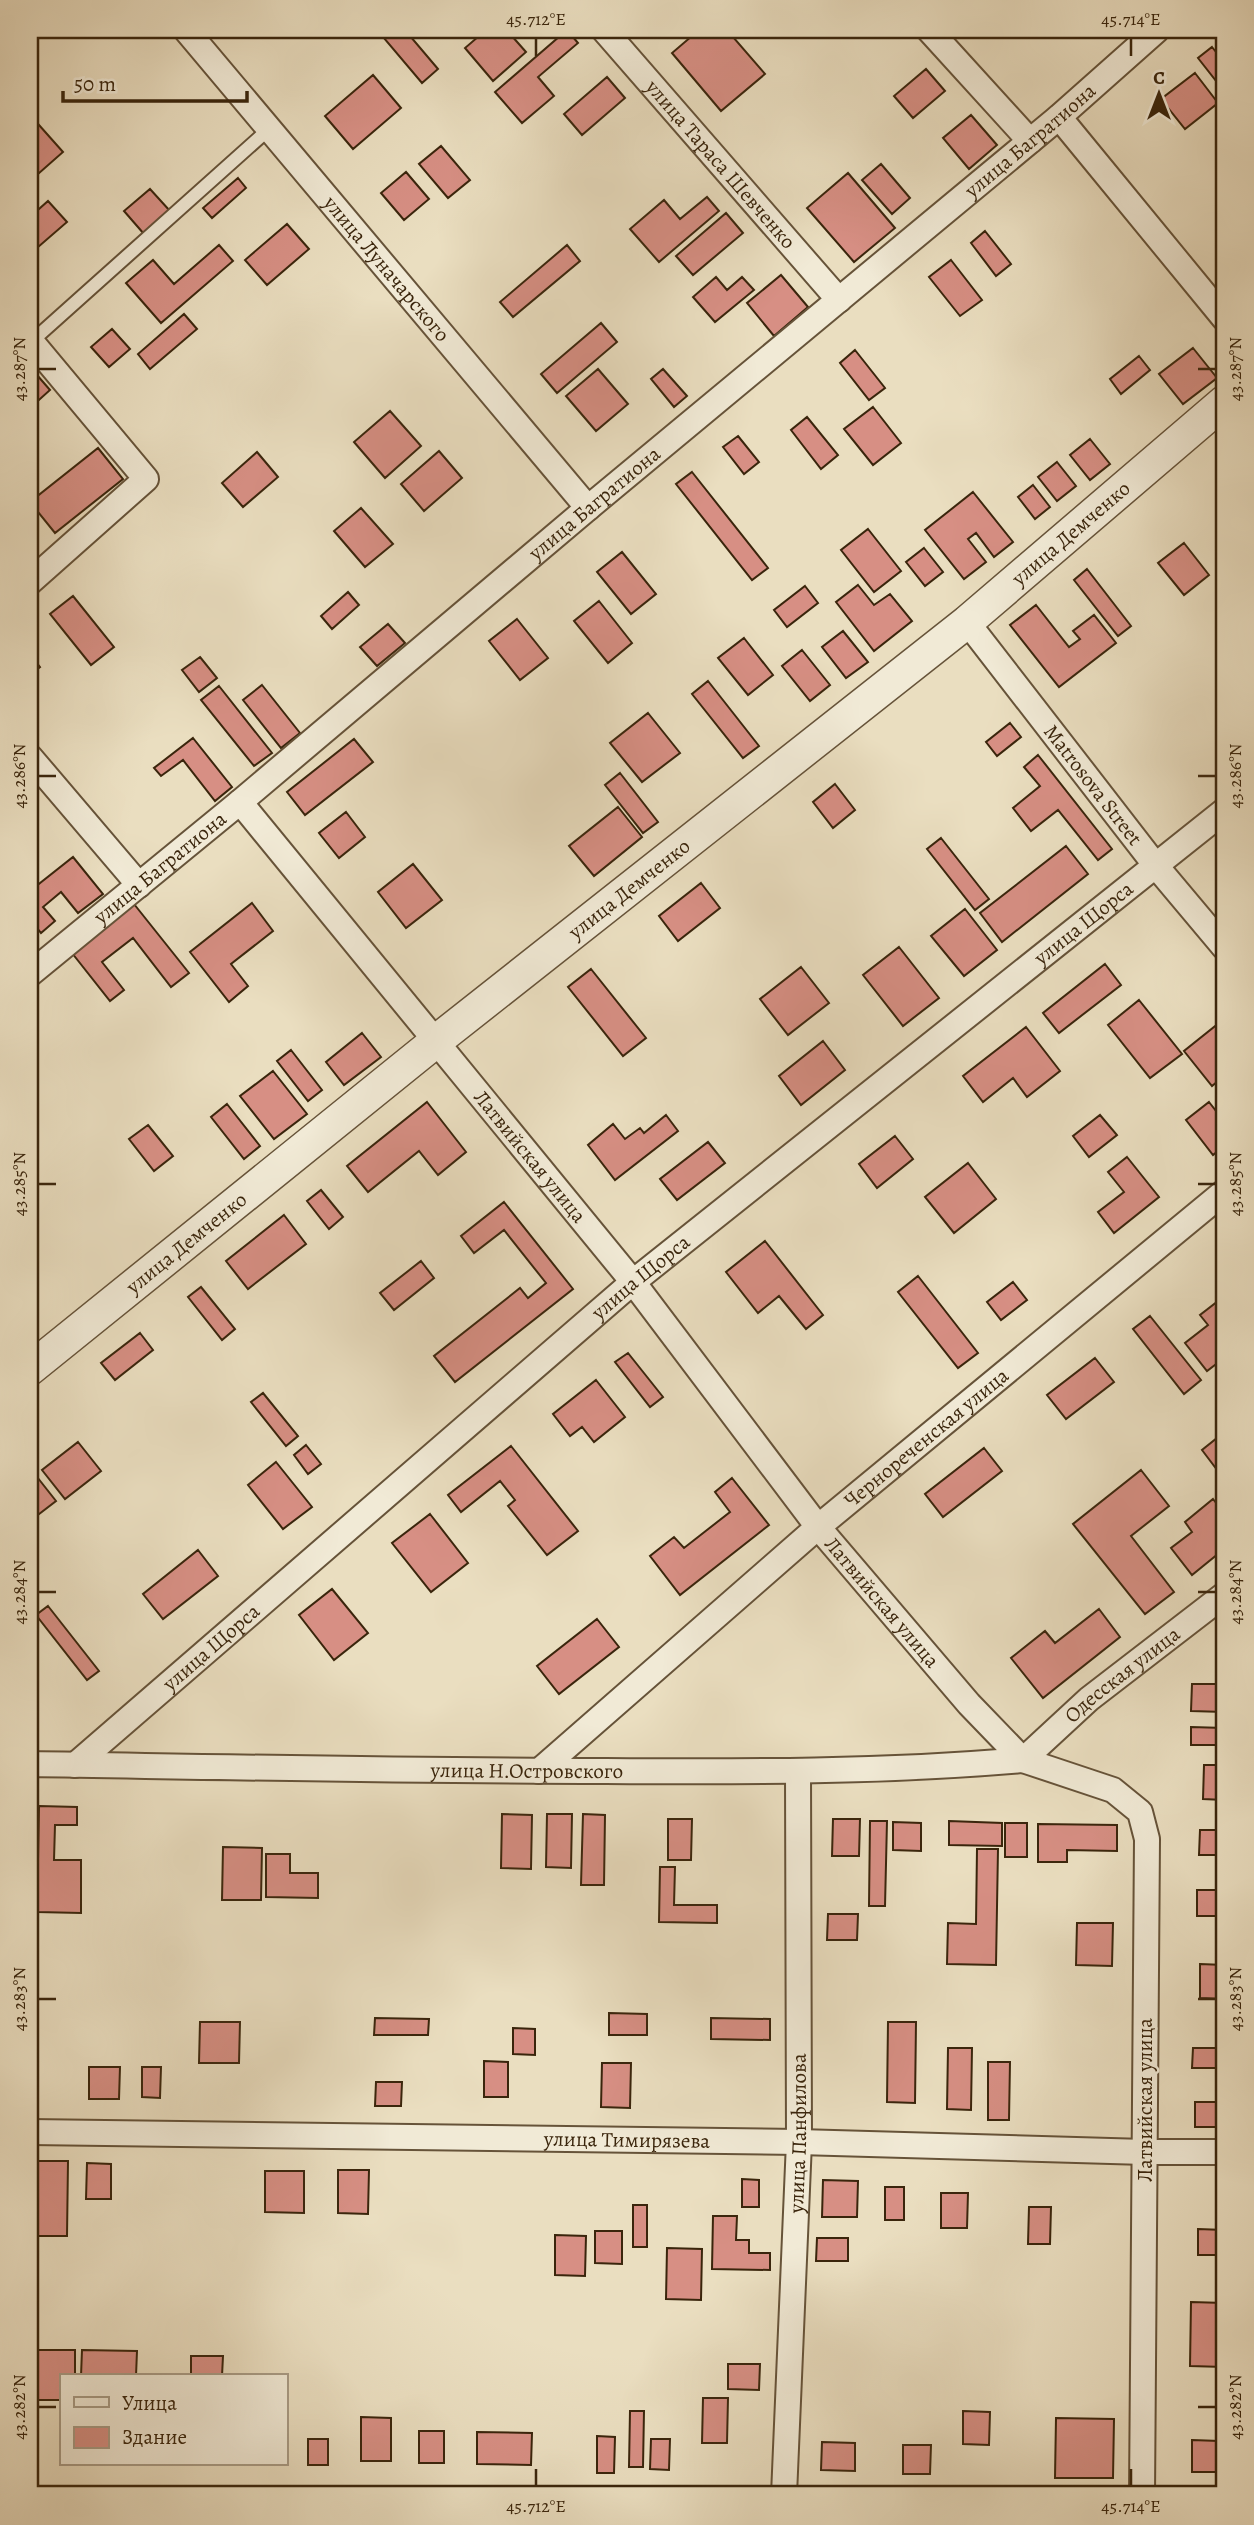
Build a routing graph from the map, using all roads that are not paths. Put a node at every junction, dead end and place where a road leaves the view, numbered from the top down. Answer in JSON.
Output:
{"nodes":[{"id":1,"x":186,"y":30,"type":"edge"},
{"id":2,"x":604,"y":30,"type":"edge"},
{"id":3,"x":929,"y":30,"type":"edge"},
{"id":4,"x":1157,"y":30,"type":"edge"},
{"id":5,"x":1059,"y":117,"type":"junction"},
{"id":6,"x":269,"y":129,"type":"junction"},
{"id":7,"x":1030,"y":141,"type":"junction"},
{"id":8,"x":839,"y":300,"type":"junction"},
{"id":9,"x":1224,"y":318,"type":"edge"},
{"id":10,"x":31,"y":341,"type":"edge"},
{"id":11,"x":1224,"y":401,"type":"edge"},
{"id":12,"x":588,"y":508,"type":"junction"},
{"id":13,"x":30,"y":582,"type":"edge"},
{"id":14,"x":967,"y":622,"type":"junction"},
{"id":15,"x":30,"y":757,"type":"edge"},
{"id":16,"x":240,"y":802,"type":"junction"},
{"id":17,"x":1224,"y":811,"type":"edge"},
{"id":18,"x":1156,"y":866,"type":"junction"},
{"id":19,"x":139,"y":885,"type":"junction"},
{"id":20,"x":1224,"y":947,"type":"edge"},
{"id":21,"x":30,"y":974,"type":"edge"},
{"id":22,"x":435,"y":1042,"type":"junction"},
{"id":23,"x":1224,"y":1192,"type":"edge"},
{"id":24,"x":633,"y":1282,"type":"junction"},
{"id":25,"x":30,"y":1370,"type":"edge"},
{"id":26,"x":818,"y":1527,"type":"junction"},
{"id":27,"x":1224,"y":1595,"type":"edge"},
{"id":28,"x":1023,"y":1760,"type":"junction"},
{"id":29,"x":30,"y":1764,"type":"edge"},
{"id":30,"x":75,"y":1765,"type":"junction"},
{"id":31,"x":539,"y":1771,"type":"junction"},
{"id":32,"x":798,"y":1772,"type":"junction"},
{"id":33,"x":30,"y":2132,"type":"edge"},
{"id":34,"x":799,"y":2142,"type":"junction"},
{"id":35,"x":1145,"y":2152,"type":"junction"},
{"id":36,"x":1224,"y":2152,"type":"edge"},
{"id":37,"x":784,"y":2495,"type":"edge"},
{"id":38,"x":1142,"y":2495,"type":"edge"}],
"edges":[{"from":1,"to":6,"type":"street","name":"улица Луначарского"},
{"from":2,"to":8,"type":"street","name":"улица Тараса Шевченко"},
{"from":3,"to":7,"type":"street"},
{"from":4,"to":5,"type":"street","name":"улица Багратиона"},
{"from":5,"to":7,"type":"street","name":"улица Багратиона"},
{"from":5,"to":9,"type":"street"},
{"from":6,"to":10,"type":"lane"},
{"from":6,"to":12,"type":"street","name":"улица Луначарского"},
{"from":7,"to":8,"type":"street","name":"улица Багратиона"},
{"from":8,"to":12,"type":"street","name":"улица Багратиона"},
{"from":10,"to":13,"type":"street"},
{"from":11,"to":14,"type":"street","name":"улица Демченко"},
{"from":12,"to":16,"type":"street","name":"улица Багратиона"},
{"from":14,"to":18,"type":"street","name":"Matrosova Street"},
{"from":14,"to":22,"type":"street","name":"улица Демченко"},
{"from":15,"to":19,"type":"street"},
{"from":16,"to":19,"type":"street","name":"улица Багратиона"},
{"from":16,"to":22,"type":"street","name":"Латвийская улица"},
{"from":17,"to":18,"type":"street","name":"улица Щорса"},
{"from":18,"to":20,"type":"street","name":"Matrosova Street"},
{"from":18,"to":24,"type":"street","name":"улица Щорса"},
{"from":19,"to":21,"type":"street","name":"улица Багратиона"},
{"from":22,"to":24,"type":"street","name":"Латвийская улица"},
{"from":22,"to":25,"type":"street","name":"улица Демченко"},
{"from":23,"to":26,"type":"street","name":"Чернореченская улица"},
{"from":24,"to":26,"type":"street","name":"Латвийская улица"},
{"from":24,"to":30,"type":"street","name":"улица Щорса"},
{"from":26,"to":28,"type":"street","name":"Латвийская улица"},
{"from":26,"to":31,"type":"street","name":"Чернореченская улица"},
{"from":27,"to":28,"type":"street","name":"Одесская улица"},
{"from":28,"to":32,"type":"street","name":"улица Н.Островского"},
{"from":28,"to":35,"type":"street","name":"Латвийская улица"},
{"from":29,"to":30,"type":"street","name":"улица Н.Островского"},
{"from":30,"to":31,"type":"street","name":"улица Н.Островского"},
{"from":31,"to":32,"type":"street","name":"улица Н.Островского"},
{"from":32,"to":34,"type":"street","name":"улица Панфилова"},
{"from":33,"to":34,"type":"street","name":"улица Тимирязева"},
{"from":34,"to":35,"type":"street","name":"улица Тимирязева"},
{"from":34,"to":37,"type":"street","name":"улица Панфилова"},
{"from":35,"to":36,"type":"street","name":"улица Тимирязева"},
{"from":35,"to":38,"type":"street","name":"Латвийская улица"}]}
